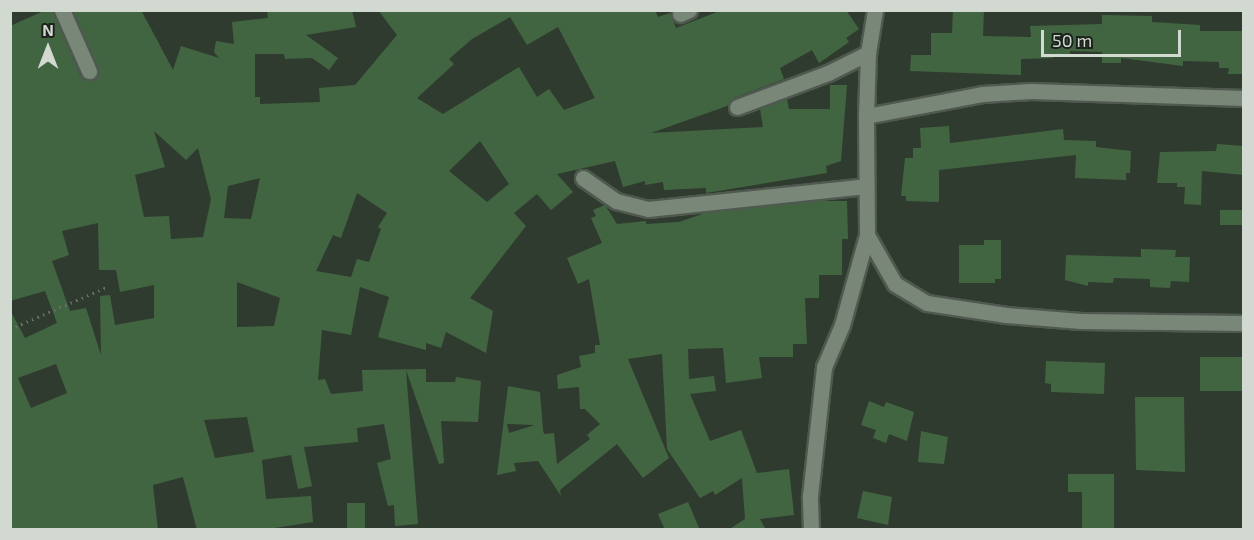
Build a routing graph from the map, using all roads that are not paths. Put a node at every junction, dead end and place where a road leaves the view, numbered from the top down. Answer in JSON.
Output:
{"nodes":[{"id":1,"x":62,"y":10,"type":"edge"},
{"id":2,"x":875,"y":10,"type":"edge"},
{"id":3,"x":868,"y":53,"type":"junction"},
{"id":4,"x":89,"y":71,"type":"dead end"},
{"id":5,"x":1244,"y":98,"type":"edge"},
{"id":6,"x":737,"y":107,"type":"dead end"},
{"id":7,"x":866,"y":116,"type":"junction"},
{"id":8,"x":583,"y":178,"type":"dead end"},
{"id":9,"x":866,"y":186,"type":"junction"},
{"id":10,"x":867,"y":235,"type":"junction"},
{"id":11,"x":1244,"y":324,"type":"edge"},
{"id":12,"x":811,"y":530,"type":"edge"}],
"edges":[{"from":1,"to":4,"type":"street"},
{"from":2,"to":3,"type":"street"},
{"from":3,"to":6,"type":"street"},
{"from":3,"to":7,"type":"street"},
{"from":5,"to":7,"type":"street"},
{"from":7,"to":9,"type":"street"},
{"from":8,"to":9,"type":"street"},
{"from":9,"to":10,"type":"street"},
{"from":10,"to":11,"type":"street"},
{"from":10,"to":12,"type":"street"}]}
